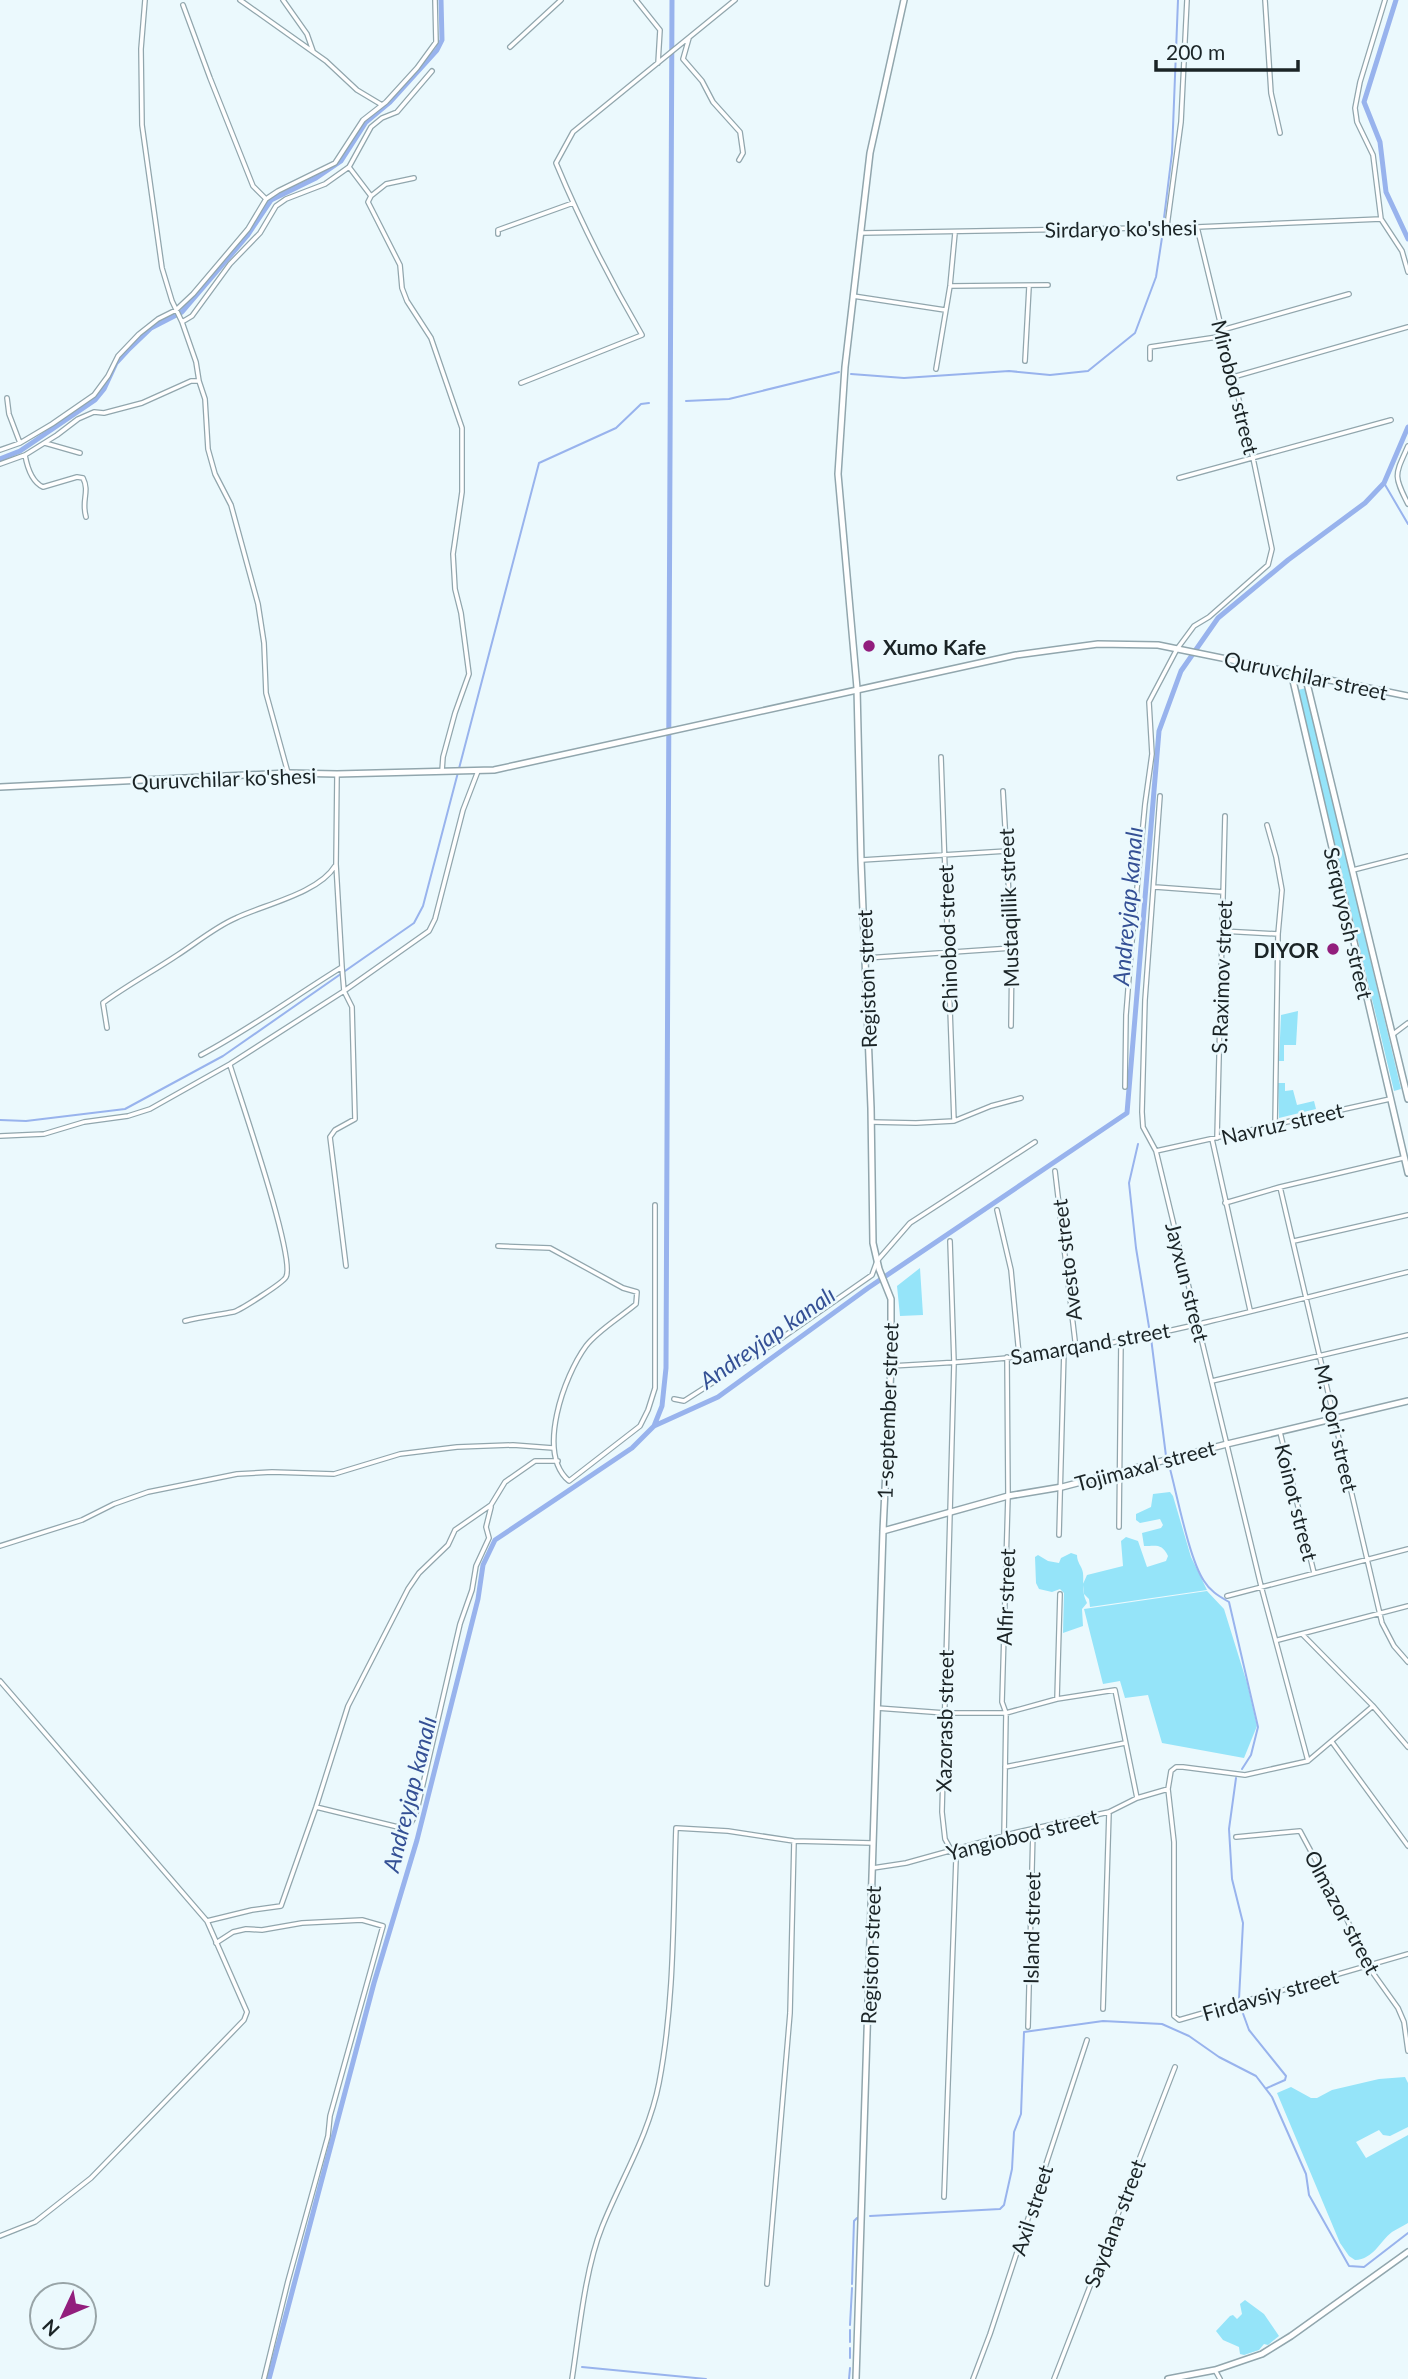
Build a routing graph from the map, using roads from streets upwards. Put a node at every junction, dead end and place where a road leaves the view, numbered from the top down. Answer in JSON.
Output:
{"nodes":[{"id":1,"x":145,"y":0,"type":"edge"},
{"id":2,"x":240,"y":0,"type":"edge"},
{"id":3,"x":284,"y":0,"type":"edge"},
{"id":4,"x":435,"y":0,"type":"edge"},
{"id":5,"x":561,"y":0,"type":"edge"},
{"id":6,"x":636,"y":0,"type":"edge"},
{"id":7,"x":736,"y":0,"type":"edge"},
{"id":8,"x":904,"y":0,"type":"edge"},
{"id":9,"x":1187,"y":0,"type":"edge"},
{"id":10,"x":1265,"y":0,"type":"edge"},
{"id":11,"x":1385,"y":0,"type":"edge"},
{"id":12,"x":183,"y":5,"type":"dead end"},
{"id":13,"x":689,"y":36,"type":"junction"},
{"id":14,"x":510,"y":47,"type":"dead end"},
{"id":15,"x":314,"y":53,"type":"junction"},
{"id":16,"x":659,"y":62,"type":"junction"},
{"id":17,"x":432,"y":71,"type":"dead end"},
{"id":18,"x":382,"y":105,"type":"junction"},
{"id":19,"x":1280,"y":133,"type":"dead end"},
{"id":20,"x":739,"y":160,"type":"dead end"},
{"id":21,"x":349,"y":167,"type":"junction"},
{"id":22,"x":414,"y":178,"type":"dead end"},
{"id":23,"x":371,"y":195,"type":"junction"},
{"id":24,"x":266,"y":200,"type":"junction"},
{"id":25,"x":573,"y":203,"type":"junction"},
{"id":26,"x":1381,"y":219,"type":"junction"},
{"id":27,"x":1167,"y":226,"type":"junction"},
{"id":28,"x":1197,"y":227,"type":"junction"},
{"id":29,"x":861,"y":233,"type":"junction"},
{"id":30,"x":955,"y":233,"type":"junction"},
{"id":31,"x":498,"y":234,"type":"dead end"},
{"id":32,"x":1408,"y":272,"type":"edge"},
{"id":33,"x":1048,"y":285,"type":"dead end"},
{"id":34,"x":950,"y":286,"type":"junction"},
{"id":35,"x":1029,"y":287,"type":"junction"},
{"id":36,"x":1349,"y":294,"type":"dead end"},
{"id":37,"x":853,"y":296,"type":"junction"},
{"id":38,"x":176,"y":310,"type":"junction"},
{"id":39,"x":945,"y":311,"type":"junction"},
{"id":40,"x":182,"y":322,"type":"junction"},
{"id":41,"x":1408,"y":328,"type":"edge"},
{"id":42,"x":1222,"y":330,"type":"junction"},
{"id":43,"x":1224,"y":336,"type":"junction"},
{"id":44,"x":1150,"y":359,"type":"dead end"},
{"id":45,"x":1025,"y":361,"type":"dead end"},
{"id":46,"x":936,"y":369,"type":"dead end"},
{"id":47,"x":1233,"y":377,"type":"junction"},
{"id":48,"x":199,"y":381,"type":"junction"},
{"id":49,"x":521,"y":383,"type":"dead end"},
{"id":50,"x":7,"y":398,"type":"dead end"},
{"id":51,"x":1391,"y":420,"type":"dead end"},
{"id":52,"x":20,"y":443,"type":"junction"},
{"id":53,"x":45,"y":443,"type":"junction"},
{"id":54,"x":1408,"y":446,"type":"edge"},
{"id":55,"x":0,"y":450,"type":"edge"},
{"id":56,"x":80,"y":453,"type":"dead end"},
{"id":57,"x":25,"y":455,"type":"junction"},
{"id":58,"x":1253,"y":458,"type":"junction"},
{"id":59,"x":0,"y":464,"type":"edge"},
{"id":60,"x":1179,"y":478,"type":"dead end"},
{"id":61,"x":1408,"y":504,"type":"edge"},
{"id":62,"x":86,"y":517,"type":"dead end"},
{"id":63,"x":1177,"y":649,"type":"junction"},
{"id":64,"x":1291,"y":672,"type":"junction"},
{"id":65,"x":1306,"y":675,"type":"junction"},
{"id":66,"x":857,"y":688,"type":"junction"},
{"id":67,"x":1408,"y":696,"type":"edge"},
{"id":68,"x":941,"y":757,"type":"dead end"},
{"id":69,"x":445,"y":771,"type":"junction"},
{"id":70,"x":478,"y":771,"type":"junction"},
{"id":71,"x":288,"y":773,"type":"junction"},
{"id":72,"x":337,"y":774,"type":"junction"},
{"id":73,"x":0,"y":787,"type":"edge"},
{"id":74,"x":1003,"y":791,"type":"dead end"},
{"id":75,"x":1160,"y":796,"type":"dead end"},
{"id":76,"x":1225,"y":816,"type":"dead end"},
{"id":77,"x":1266,"y":825,"type":"dead end"},
{"id":78,"x":1007,"y":851,"type":"junction"},
{"id":79,"x":943,"y":853,"type":"junction"},
{"id":80,"x":1408,"y":856,"type":"edge"},
{"id":81,"x":861,"y":860,"type":"junction"},
{"id":82,"x":336,"y":864,"type":"junction"},
{"id":83,"x":1353,"y":870,"type":"junction"},
{"id":84,"x":1155,"y":887,"type":"junction"},
{"id":85,"x":1223,"y":892,"type":"junction"},
{"id":86,"x":1222,"y":931,"type":"junction"},
{"id":87,"x":1278,"y":934,"type":"junction"},
{"id":88,"x":1012,"y":948,"type":"junction"},
{"id":89,"x":948,"y":954,"type":"junction"},
{"id":90,"x":866,"y":958,"type":"junction"},
{"id":91,"x":342,"y":967,"type":"junction"},
{"id":92,"x":344,"y":991,"type":"junction"},
{"id":93,"x":1408,"y":1023,"type":"edge"},
{"id":94,"x":1011,"y":1026,"type":"dead end"},
{"id":95,"x":107,"y":1028,"type":"dead end"},
{"id":96,"x":1392,"y":1035,"type":"junction"},
{"id":97,"x":201,"y":1055,"type":"dead end"},
{"id":98,"x":230,"y":1063,"type":"junction"},
{"id":99,"x":1125,"y":1087,"type":"dead end"},
{"id":100,"x":1408,"y":1097,"type":"edge"},
{"id":101,"x":1021,"y":1098,"type":"dead end"},
{"id":102,"x":1391,"y":1099,"type":"junction"},
{"id":103,"x":954,"y":1121,"type":"junction"},
{"id":104,"x":872,"y":1122,"type":"junction"},
{"id":105,"x":1275,"y":1126,"type":"junction"},
{"id":106,"x":0,"y":1136,"type":"edge"},
{"id":107,"x":1214,"y":1139,"type":"junction"},
{"id":108,"x":1035,"y":1142,"type":"dead end"},
{"id":109,"x":1156,"y":1151,"type":"junction"},
{"id":110,"x":1404,"y":1157,"type":"junction"},
{"id":111,"x":1055,"y":1171,"type":"dead end"},
{"id":112,"x":1408,"y":1173,"type":"edge"},
{"id":113,"x":1280,"y":1187,"type":"junction"},
{"id":114,"x":1226,"y":1203,"type":"junction"},
{"id":115,"x":655,"y":1205,"type":"dead end"},
{"id":116,"x":997,"y":1210,"type":"dead end"},
{"id":117,"x":1408,"y":1215,"type":"edge"},
{"id":118,"x":950,"y":1241,"type":"dead end"},
{"id":119,"x":1294,"y":1241,"type":"junction"},
{"id":120,"x":498,"y":1246,"type":"dead end"},
{"id":121,"x":877,"y":1261,"type":"junction"},
{"id":122,"x":346,"y":1266,"type":"dead end"},
{"id":123,"x":879,"y":1269,"type":"joint"},
{"id":124,"x":1408,"y":1272,"type":"edge"},
{"id":125,"x":1307,"y":1297,"type":"junction"},
{"id":126,"x":1250,"y":1310,"type":"junction"},
{"id":127,"x":185,"y":1321,"type":"dead end"},
{"id":128,"x":1197,"y":1324,"type":"junction"},
{"id":129,"x":1408,"y":1335,"type":"edge"},
{"id":130,"x":1121,"y":1339,"type":"junction"},
{"id":131,"x":1076,"y":1349,"type":"junction"},
{"id":132,"x":1064,"y":1350,"type":"junction"},
{"id":133,"x":1019,"y":1355,"type":"junction"},
{"id":134,"x":1321,"y":1356,"type":"junction"},
{"id":135,"x":1007,"y":1357,"type":"junction"},
{"id":136,"x":954,"y":1363,"type":"junction"},
{"id":137,"x":891,"y":1366,"type":"junction"},
{"id":138,"x":1212,"y":1381,"type":"junction"},
{"id":139,"x":674,"y":1399,"type":"dead end"},
{"id":140,"x":1408,"y":1401,"type":"edge"},
{"id":141,"x":1335,"y":1419,"type":"junction"},
{"id":142,"x":1280,"y":1431,"type":"junction"},
{"id":143,"x":1227,"y":1444,"type":"junction"},
{"id":144,"x":553,"y":1448,"type":"junction"},
{"id":145,"x":558,"y":1461,"type":"junction"},
{"id":146,"x":1120,"y":1473,"type":"junction"},
{"id":147,"x":1062,"y":1487,"type":"junction"},
{"id":148,"x":1008,"y":1496,"type":"junction"},
{"id":149,"x":491,"y":1505,"type":"junction"},
{"id":150,"x":949,"y":1514,"type":"junction"},
{"id":151,"x":1119,"y":1527,"type":"dead end"},
{"id":152,"x":883,"y":1531,"type":"junction"},
{"id":153,"x":1059,"y":1535,"type":"dead end"},
{"id":154,"x":0,"y":1546,"type":"edge"},
{"id":155,"x":1408,"y":1549,"type":"edge"},
{"id":156,"x":1367,"y":1560,"type":"junction"},
{"id":157,"x":1314,"y":1573,"type":"junction"},
{"id":158,"x":1261,"y":1586,"type":"junction"},
{"id":159,"x":1060,"y":1594,"type":"dead end"},
{"id":160,"x":1227,"y":1595,"type":"dead end"},
{"id":161,"x":1408,"y":1606,"type":"edge"},
{"id":162,"x":1380,"y":1613,"type":"junction"},
{"id":163,"x":1303,"y":1634,"type":"junction"},
{"id":164,"x":1277,"y":1640,"type":"junction"},
{"id":165,"x":1408,"y":1662,"type":"edge"},
{"id":166,"x":0,"y":1681,"type":"edge"},
{"id":167,"x":1057,"y":1699,"type":"junction"},
{"id":168,"x":1373,"y":1706,"type":"junction"},
{"id":169,"x":877,"y":1708,"type":"junction"},
{"id":170,"x":945,"y":1713,"type":"junction"},
{"id":171,"x":1006,"y":1713,"type":"junction"},
{"id":172,"x":1332,"y":1742,"type":"junction"},
{"id":173,"x":1407,"y":1743,"type":"edge"},
{"id":174,"x":1125,"y":1744,"type":"junction"},
{"id":175,"x":1308,"y":1761,"type":"junction"},
{"id":176,"x":1005,"y":1767,"type":"junction"},
{"id":177,"x":1168,"y":1789,"type":"junction"},
{"id":178,"x":1137,"y":1798,"type":"junction"},
{"id":179,"x":316,"y":1807,"type":"junction"},
{"id":180,"x":1109,"y":1812,"type":"junction"},
{"id":181,"x":1033,"y":1830,"type":"junction"},
{"id":182,"x":1004,"y":1837,"type":"junction"},
{"id":183,"x":1236,"y":1837,"type":"dead end"},
{"id":184,"x":794,"y":1841,"type":"junction"},
{"id":185,"x":874,"y":1843,"type":"junction"},
{"id":186,"x":1408,"y":1846,"type":"edge"},
{"id":187,"x":952,"y":1852,"type":"junction"},
{"id":188,"x":873,"y":1868,"type":"junction"},
{"id":189,"x":207,"y":1922,"type":"junction"},
{"id":190,"x":216,"y":1943,"type":"junction"},
{"id":191,"x":1408,"y":1954,"type":"edge"},
{"id":192,"x":1368,"y":1966,"type":"junction"},
{"id":193,"x":1103,"y":2008,"type":"dead end"},
{"id":194,"x":1028,"y":2027,"type":"dead end"},
{"id":195,"x":1087,"y":2040,"type":"dead end"},
{"id":196,"x":1408,"y":2051,"type":"edge"},
{"id":197,"x":1175,"y":2067,"type":"dead end"},
{"id":198,"x":944,"y":2197,"type":"dead end"},
{"id":199,"x":0,"y":2236,"type":"edge"},
{"id":200,"x":1408,"y":2252,"type":"edge"},
{"id":201,"x":767,"y":2284,"type":"dead end"},
{"id":202,"x":1215,"y":2370,"type":"junction"},
{"id":203,"x":264,"y":2379,"type":"edge"},
{"id":204,"x":572,"y":2379,"type":"edge"},
{"id":205,"x":856,"y":2379,"type":"edge"},
{"id":206,"x":973,"y":2379,"type":"edge"},
{"id":207,"x":1054,"y":2379,"type":"edge"},
{"id":208,"x":1168,"y":2379,"type":"edge"},
{"id":209,"x":1220,"y":2379,"type":"edge"}],
"edges":[{"from":1,"to":38,"type":"street"},
{"from":2,"to":15,"type":"street"},
{"from":3,"to":15,"type":"street"},
{"from":4,"to":18,"type":"street"},
{"from":5,"to":14,"type":"street"},
{"from":6,"to":16,"type":"street"},
{"from":7,"to":13,"type":"street"},
{"from":8,"to":29,"type":"street","name":"Registon street"},
{"from":9,"to":27,"type":"street"},
{"from":10,"to":19,"type":"street"},
{"from":11,"to":26,"type":"street"},
{"from":12,"to":24,"type":"street"},
{"from":13,"to":16,"type":"street"},
{"from":13,"to":20,"type":"street"},
{"from":15,"to":18,"type":"street"},
{"from":16,"to":25,"type":"street"},
{"from":17,"to":21,"type":"street"},
{"from":18,"to":24,"type":"street"},
{"from":21,"to":23,"type":"street"},
{"from":21,"to":40,"type":"street"},
{"from":22,"to":23,"type":"street"},
{"from":23,"to":69,"type":"street"},
{"from":24,"to":38,"type":"street"},
{"from":25,"to":31,"type":"street"},
{"from":25,"to":49,"type":"street"},
{"from":26,"to":28,"type":"street","name":"Sirdaryo ko'shesi"},
{"from":26,"to":32,"type":"street"},
{"from":27,"to":28,"type":"street","name":"Sirdaryo ko'shesi"},
{"from":27,"to":30,"type":"street","name":"Sirdaryo ko'shesi"},
{"from":28,"to":42,"type":"street","name":"Mirobod street"},
{"from":29,"to":30,"type":"street","name":"Sirdaryo ko'shesi"},
{"from":29,"to":37,"type":"street","name":"Registon street"},
{"from":30,"to":34,"type":"street"},
{"from":33,"to":35,"type":"street"},
{"from":34,"to":35,"type":"street"},
{"from":34,"to":39,"type":"street"},
{"from":35,"to":45,"type":"street"},
{"from":36,"to":42,"type":"street"},
{"from":37,"to":39,"type":"street"},
{"from":37,"to":66,"type":"street","name":"Registon street"},
{"from":38,"to":40,"type":"street"},
{"from":38,"to":52,"type":"street"},
{"from":39,"to":46,"type":"street"},
{"from":40,"to":48,"type":"street"},
{"from":41,"to":47,"type":"street"},
{"from":42,"to":43,"type":"street","name":"Mirobod street"},
{"from":43,"to":44,"type":"street"},
{"from":43,"to":47,"type":"street","name":"Mirobod street"},
{"from":47,"to":58,"type":"street","name":"Mirobod street"},
{"from":48,"to":53,"type":"street"},
{"from":48,"to":71,"type":"street"},
{"from":50,"to":52,"type":"street"},
{"from":51,"to":58,"type":"street"},
{"from":52,"to":55,"type":"street"},
{"from":53,"to":56,"type":"street"},
{"from":53,"to":57,"type":"street"},
{"from":54,"to":61,"type":"street"},
{"from":57,"to":59,"type":"street"},
{"from":57,"to":62,"type":"street"},
{"from":58,"to":60,"type":"street"},
{"from":58,"to":63,"type":"street","name":"Mirobod street"},
{"from":63,"to":64,"type":"street","name":"Quruvchilar street"},
{"from":63,"to":66,"type":"street","name":"Quruvchilar street"},
{"from":63,"to":99,"type":"street"},
{"from":64,"to":65,"type":"street","name":"Quruvchilar street"},
{"from":64,"to":102,"type":"street","name":"Serquyosh street"},
{"from":65,"to":67,"type":"street","name":"Quruvchilar street"},
{"from":65,"to":83,"type":"street","name":"Serquyosh street"},
{"from":66,"to":70,"type":"street","name":"Quruvchilar ko'shesi"},
{"from":66,"to":81,"type":"street","name":"Registon street"},
{"from":68,"to":79,"type":"street","name":"Chinobod street"},
{"from":69,"to":70,"type":"street","name":"Quruvchilar ko'shesi"},
{"from":69,"to":72,"type":"street","name":"Quruvchilar ko'shesi"},
{"from":70,"to":92,"type":"street"},
{"from":71,"to":72,"type":"street","name":"Quruvchilar ko'shesi"},
{"from":71,"to":73,"type":"street","name":"Quruvchilar ko'shesi"},
{"from":72,"to":82,"type":"street"},
{"from":74,"to":78,"type":"street","name":"Mustaqillik street"},
{"from":75,"to":84,"type":"street","name":"Jayxun street"},
{"from":76,"to":85,"type":"street","name":"S.Raximov street"},
{"from":77,"to":87,"type":"street"},
{"from":78,"to":79,"type":"street"},
{"from":78,"to":88,"type":"street","name":"Mustaqillik street"},
{"from":79,"to":81,"type":"street"},
{"from":79,"to":89,"type":"street","name":"Chinobod street"},
{"from":80,"to":83,"type":"street"},
{"from":81,"to":90,"type":"street","name":"Registon street"},
{"from":82,"to":91,"type":"street"},
{"from":82,"to":95,"type":"street"},
{"from":83,"to":96,"type":"street","name":"Serquyosh street"},
{"from":84,"to":85,"type":"street"},
{"from":84,"to":109,"type":"street","name":"Jayxun street"},
{"from":85,"to":86,"type":"street","name":"S.Raximov street"},
{"from":86,"to":87,"type":"street"},
{"from":86,"to":107,"type":"street","name":"S.Raximov street"},
{"from":87,"to":105,"type":"street"},
{"from":88,"to":89,"type":"street"},
{"from":88,"to":94,"type":"street","name":"Mustaqillik street"},
{"from":89,"to":90,"type":"street"},
{"from":89,"to":103,"type":"street","name":"Chinobod street"},
{"from":90,"to":104,"type":"street","name":"Registon street"},
{"from":91,"to":92,"type":"street"},
{"from":91,"to":97,"type":"street"},
{"from":92,"to":98,"type":"street"},
{"from":92,"to":122,"type":"street"},
{"from":93,"to":96,"type":"street"},
{"from":96,"to":100,"type":"street","name":"Serquyosh street"},
{"from":98,"to":106,"type":"street"},
{"from":98,"to":127,"type":"street"},
{"from":100,"to":102,"type":"street","name":"Navruz street"},
{"from":101,"to":103,"type":"street"},
{"from":102,"to":105,"type":"street","name":"Navruz street"},
{"from":102,"to":110,"type":"street","name":"Serquyosh street"},
{"from":103,"to":104,"type":"street"},
{"from":104,"to":121,"type":"street","name":"Registon street"},
{"from":105,"to":107,"type":"street","name":"Navruz street"},
{"from":107,"to":109,"type":"street","name":"Navruz street"},
{"from":107,"to":114,"type":"street","name":"S.Raximov street"},
{"from":108,"to":121,"type":"street"},
{"from":109,"to":128,"type":"street","name":"Jayxun street"},
{"from":110,"to":112,"type":"street","name":"Serquyosh street"},
{"from":110,"to":113,"type":"street"},
{"from":111,"to":131,"type":"street","name":"Avesto street"},
{"from":113,"to":114,"type":"street"},
{"from":113,"to":119,"type":"street","name":"M. Qori street"},
{"from":114,"to":126,"type":"street","name":"S.Raximov street"},
{"from":115,"to":145,"type":"street"},
{"from":116,"to":133,"type":"street"},
{"from":117,"to":119,"type":"street"},
{"from":118,"to":136,"type":"street","name":"Xazorasb street"},
{"from":119,"to":125,"type":"street","name":"M. Qori street"},
{"from":120,"to":144,"type":"street"},
{"from":121,"to":123,"type":"street","name":"Registon street"},
{"from":121,"to":139,"type":"street"},
{"from":123,"to":137,"type":"street","name":"1-september street"},
{"from":124,"to":125,"type":"street","name":"Samarqand street"},
{"from":125,"to":126,"type":"street","name":"Samarqand street"},
{"from":125,"to":134,"type":"street","name":"M. Qori street"},
{"from":126,"to":128,"type":"street","name":"Samarqand street"},
{"from":128,"to":130,"type":"street","name":"Samarqand street"},
{"from":128,"to":138,"type":"street","name":"Jayxun street"},
{"from":129,"to":134,"type":"street"},
{"from":130,"to":131,"type":"street","name":"Samarqand street"},
{"from":130,"to":146,"type":"street"},
{"from":131,"to":132,"type":"street","name":"Samarqand street"},
{"from":132,"to":133,"type":"street","name":"Samarqand street"},
{"from":132,"to":147,"type":"street","name":"Avesto street"},
{"from":133,"to":135,"type":"street","name":"Samarqand street"},
{"from":134,"to":138,"type":"street"},
{"from":134,"to":141,"type":"street","name":"M. Qori street"},
{"from":135,"to":136,"type":"street","name":"Samarqand street"},
{"from":135,"to":148,"type":"street","name":"Alfir street"},
{"from":136,"to":137,"type":"street","name":"Samarqand street"},
{"from":136,"to":150,"type":"street","name":"Xazorasb street"},
{"from":137,"to":152,"type":"street","name":"1-september street"},
{"from":138,"to":143,"type":"street","name":"Jayxun street"},
{"from":140,"to":141,"type":"street","name":"Tojimaxal street"},
{"from":141,"to":142,"type":"street","name":"Tojimaxal street"},
{"from":141,"to":156,"type":"street","name":"M. Qori street"},
{"from":142,"to":143,"type":"street","name":"Tojimaxal street"},
{"from":142,"to":157,"type":"street","name":"Koinot street"},
{"from":143,"to":146,"type":"street","name":"Tojimaxal street"},
{"from":143,"to":158,"type":"street","name":"Jayxun street"},
{"from":144,"to":145,"type":"street"},
{"from":144,"to":154,"type":"street"},
{"from":145,"to":149,"type":"street"},
{"from":146,"to":147,"type":"street","name":"Tojimaxal street"},
{"from":146,"to":151,"type":"street"},
{"from":147,"to":148,"type":"street","name":"Tojimaxal street"},
{"from":147,"to":153,"type":"street","name":"Avesto street"},
{"from":148,"to":150,"type":"street","name":"Tojimaxal street"},
{"from":148,"to":171,"type":"street","name":"Alfir street"},
{"from":149,"to":179,"type":"street"},
{"from":149,"to":179,"type":"street"},
{"from":150,"to":152,"type":"street","name":"Tojimaxal street"},
{"from":150,"to":170,"type":"street","name":"Xazorasb street"},
{"from":152,"to":169,"type":"street","name":"Registon street"},
{"from":155,"to":156,"type":"street"},
{"from":156,"to":157,"type":"street"},
{"from":156,"to":162,"type":"street","name":"M. Qori street"},
{"from":157,"to":158,"type":"street"},
{"from":158,"to":160,"type":"street"},
{"from":158,"to":164,"type":"street","name":"Jayxun street"},
{"from":159,"to":167,"type":"street"},
{"from":161,"to":162,"type":"street"},
{"from":162,"to":163,"type":"street"},
{"from":162,"to":165,"type":"street","name":"M. Qori street"},
{"from":163,"to":164,"type":"street"},
{"from":163,"to":168,"type":"street"},
{"from":164,"to":175,"type":"street","name":"Jayxun street"},
{"from":166,"to":189,"type":"street"},
{"from":167,"to":171,"type":"street"},
{"from":167,"to":174,"type":"street"},
{"from":168,"to":172,"type":"street"},
{"from":168,"to":173,"type":"street"},
{"from":169,"to":170,"type":"street"},
{"from":169,"to":185,"type":"street","name":"Registon street"},
{"from":170,"to":171,"type":"street"},
{"from":170,"to":187,"type":"street","name":"Xazorasb street"},
{"from":171,"to":176,"type":"street","name":"Alfir street"},
{"from":172,"to":175,"type":"street"},
{"from":172,"to":186,"type":"street"},
{"from":174,"to":176,"type":"street"},
{"from":174,"to":178,"type":"street"},
{"from":175,"to":177,"type":"street"},
{"from":176,"to":182,"type":"street","name":"Alfir street"},
{"from":177,"to":178,"type":"street","name":"Yangiobod street"},
{"from":177,"to":192,"type":"street","name":"Firdavsiy street"},
{"from":178,"to":180,"type":"street","name":"Yangiobod street"},
{"from":179,"to":189,"type":"street"},
{"from":180,"to":181,"type":"street","name":"Yangiobod street"},
{"from":180,"to":193,"type":"street"},
{"from":181,"to":182,"type":"street","name":"Yangiobod street"},
{"from":181,"to":194,"type":"street","name":"Island street"},
{"from":182,"to":187,"type":"street","name":"Yangiobod street"},
{"from":183,"to":192,"type":"street","name":"Olmazor street"},
{"from":184,"to":185,"type":"street"},
{"from":184,"to":201,"type":"street"},
{"from":184,"to":204,"type":"street"},
{"from":185,"to":188,"type":"street","name":"Registon street"},
{"from":187,"to":188,"type":"street","name":"Yangiobod street"},
{"from":187,"to":198,"type":"street","name":"Xazorasb street"},
{"from":188,"to":205,"type":"street","name":"Registon street"},
{"from":189,"to":190,"type":"street"},
{"from":190,"to":199,"type":"street"},
{"from":190,"to":203,"type":"street"},
{"from":191,"to":192,"type":"street","name":"Firdavsiy street"},
{"from":192,"to":196,"type":"street","name":"Olmazor street"},
{"from":195,"to":206,"type":"street","name":"Axil street"},
{"from":197,"to":207,"type":"street","name":"Saydana street"},
{"from":200,"to":202,"type":"street"},
{"from":202,"to":208,"type":"street"},
{"from":202,"to":209,"type":"street"}]}
